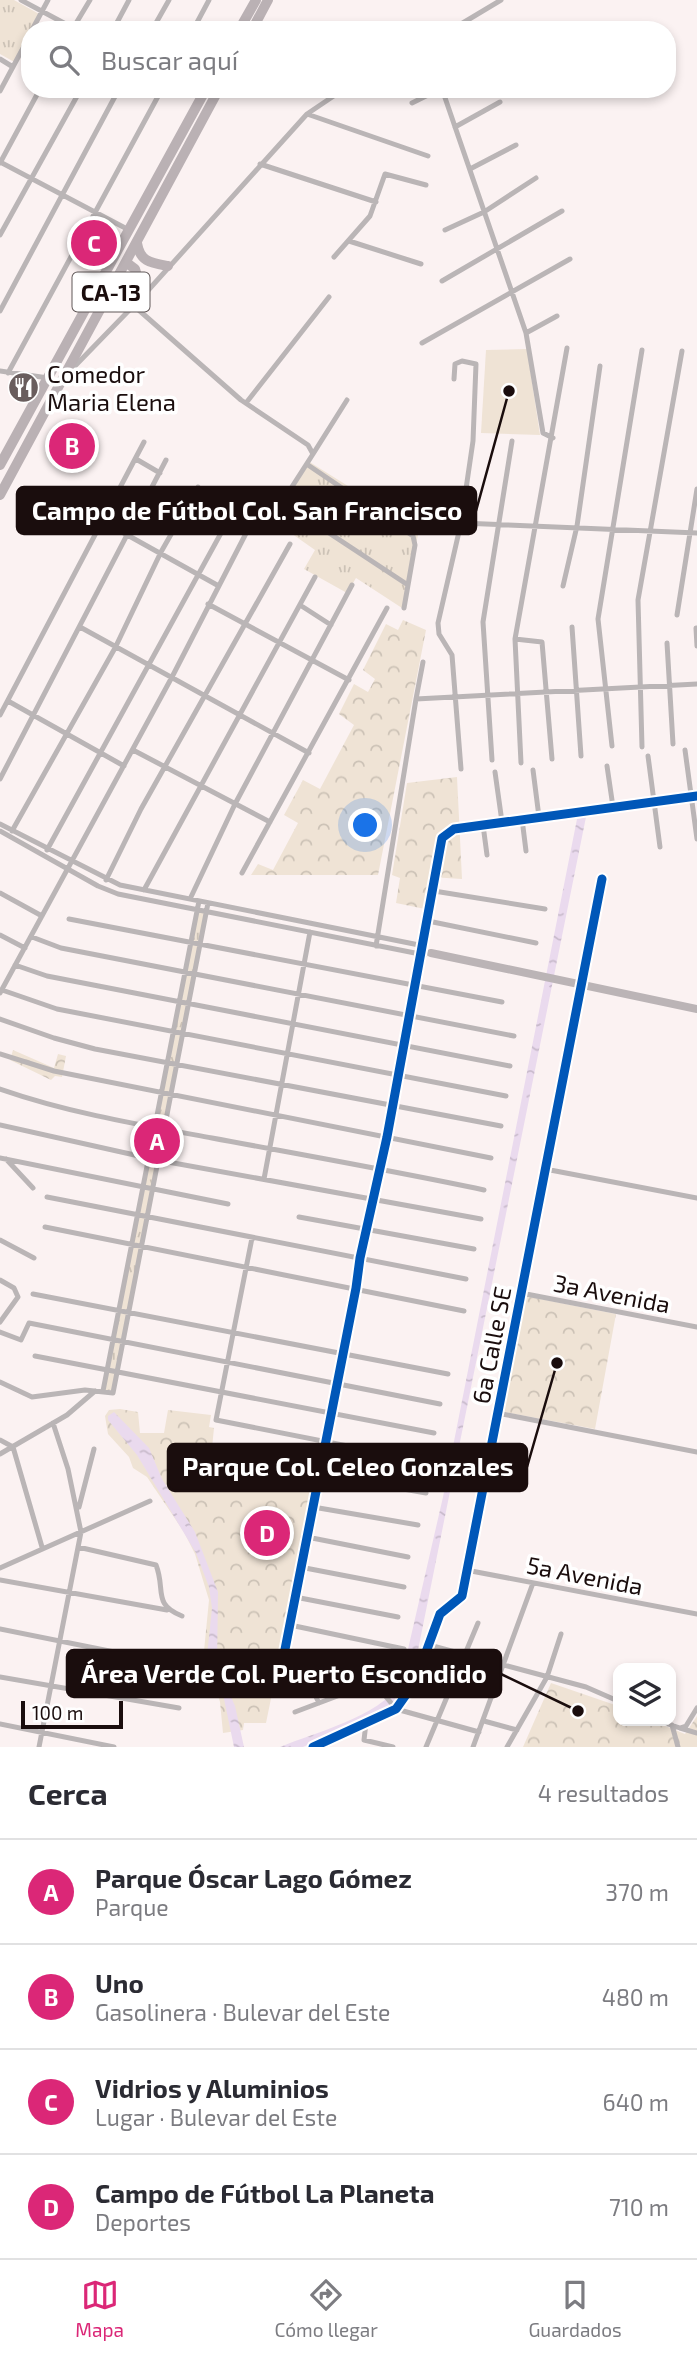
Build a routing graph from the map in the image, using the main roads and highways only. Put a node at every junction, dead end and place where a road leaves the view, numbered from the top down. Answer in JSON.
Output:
{"nodes":[{"id":1,"x":256,"y":0,"type":"edge"},
{"id":2,"x":268,"y":0,"type":"edge"},
{"id":3,"x":244,"y":21,"type":"edge"},
{"id":4,"x":256,"y":21,"type":"edge"},
{"id":5,"x":197,"y":98,"type":"edge"},
{"id":6,"x":214,"y":98,"type":"edge"},
{"id":7,"x":137,"y":243,"type":"junction"},
{"id":8,"x":112,"y":261,"type":"junction"},
{"id":9,"x":146,"y":262,"type":"junction"},
{"id":10,"x":127,"y":263,"type":"junction"},
{"id":11,"x":168,"y":267,"type":"road end"},
{"id":12,"x":143,"y":296,"type":"road end"},
{"id":13,"x":0,"y":465,"type":"edge"},
{"id":14,"x":0,"y":495,"type":"edge"}],
"edges":[{"from":1,"to":3,"type":"highway"},
{"from":2,"to":4,"type":"highway"},
{"from":5,"to":8,"type":"highway","number":"CA-13"},
{"from":6,"to":7,"type":"highway","number":"CA-13"},
{"from":7,"to":9,"type":"highway"},
{"from":7,"to":10,"type":"highway","number":"CA-13"},
{"from":8,"to":10,"type":"highway"},
{"from":8,"to":13,"type":"highway","number":"CA-13"},
{"from":9,"to":10,"type":"highway"},
{"from":9,"to":11,"type":"highway"},
{"from":10,"to":12,"type":"highway"},
{"from":10,"to":14,"type":"highway","number":"CA-13"}]}
